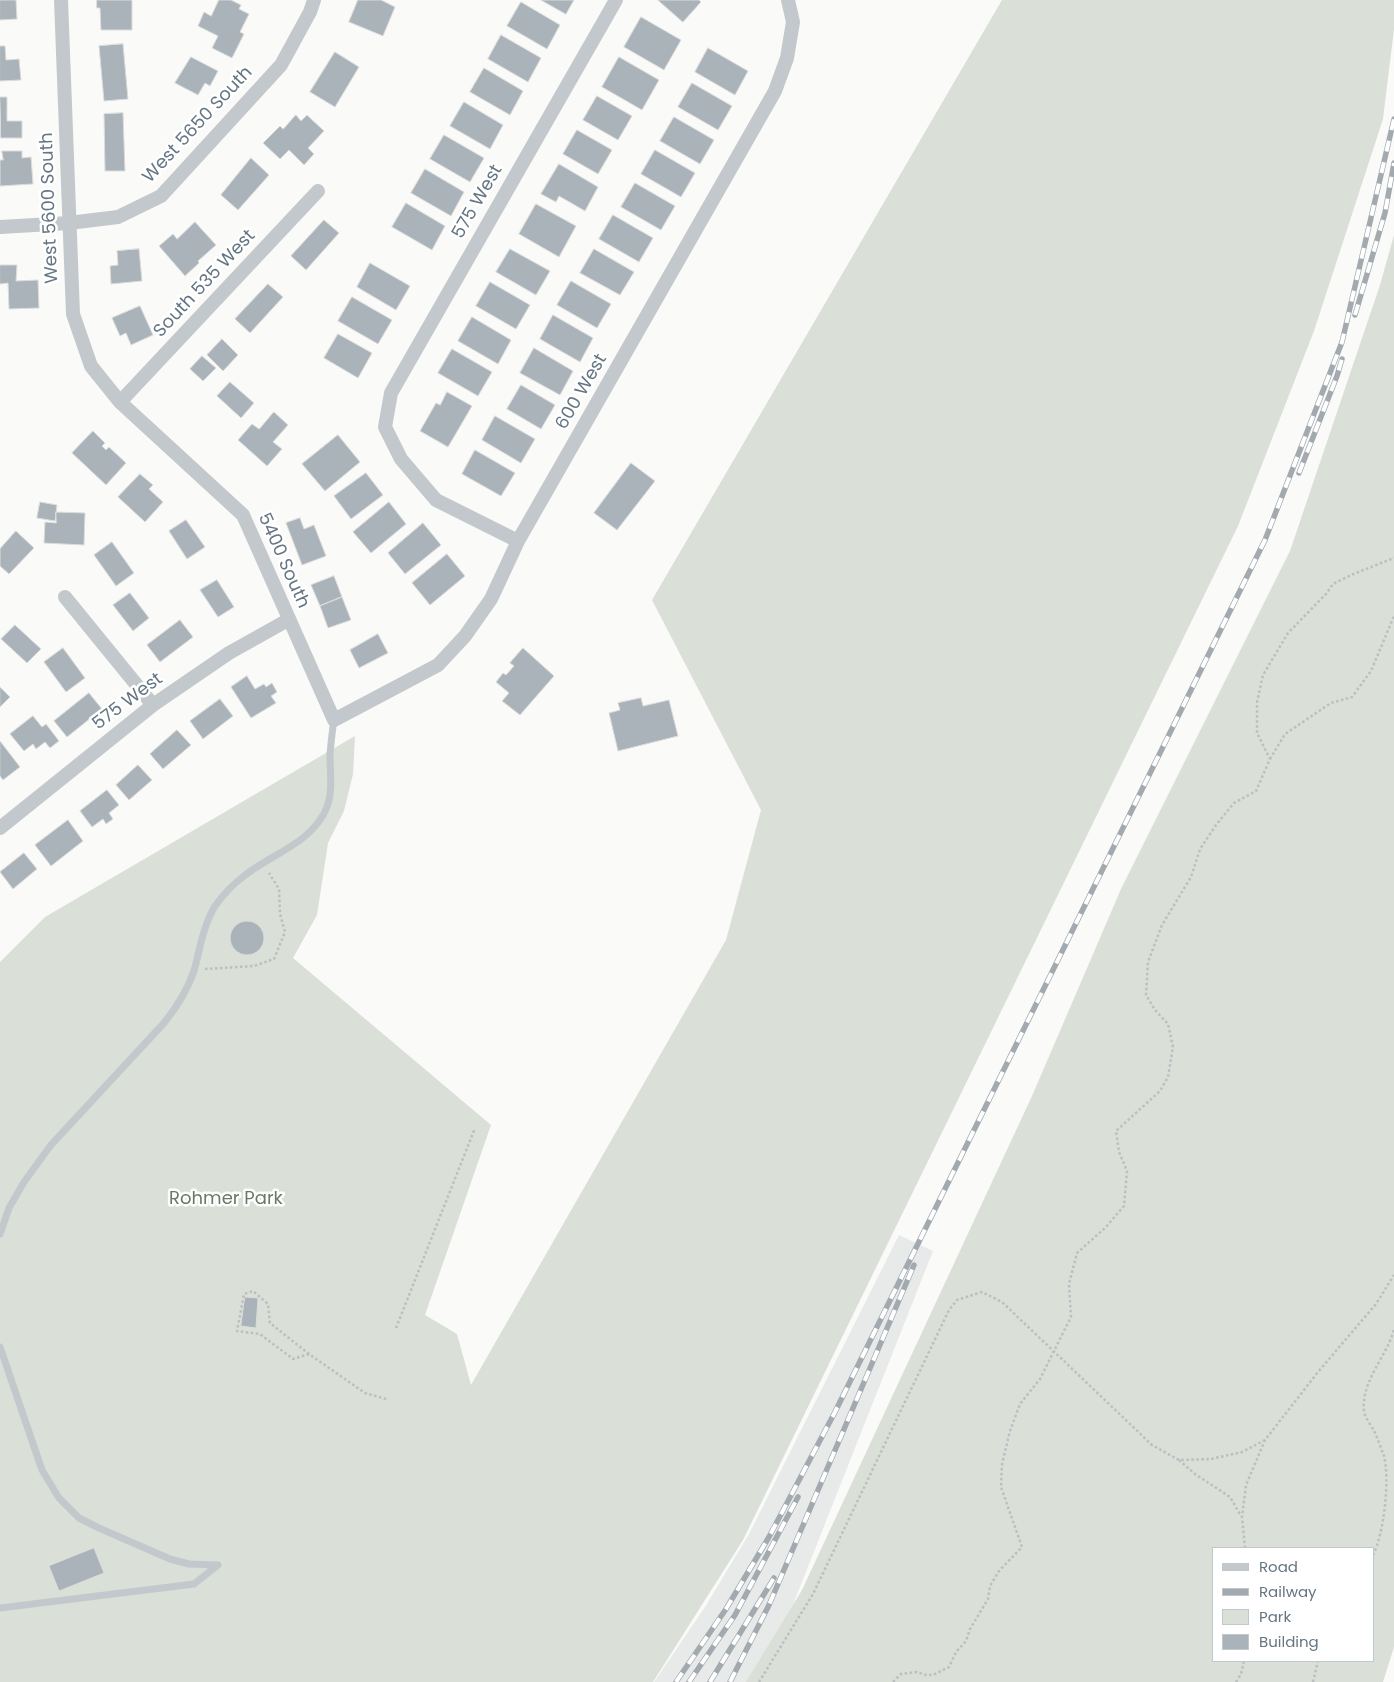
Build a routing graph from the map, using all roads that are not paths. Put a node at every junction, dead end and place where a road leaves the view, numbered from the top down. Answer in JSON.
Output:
{"nodes":[{"id":1,"x":61,"y":0,"type":"edge"},
{"id":2,"x":314,"y":0,"type":"edge"},
{"id":3,"x":616,"y":0,"type":"edge"},
{"id":4,"x":788,"y":0,"type":"edge"},
{"id":5,"x":318,"y":191,"type":"dead end"},
{"id":6,"x":69,"y":223,"type":"junction"},
{"id":7,"x":0,"y":227,"type":"edge"},
{"id":8,"x":120,"y":402,"type":"junction"},
{"id":9,"x":518,"y":541,"type":"junction"},
{"id":10,"x":65,"y":596,"type":"dead end"},
{"id":11,"x":288,"y":620,"type":"junction"},
{"id":12,"x":152,"y":705,"type":"junction"},
{"id":13,"x":334,"y":720,"type":"junction"},
{"id":14,"x":1,"y":825,"type":"edge"},
{"id":15,"x":0,"y":1234,"type":"edge"},
{"id":16,"x":0,"y":1347,"type":"edge"},
{"id":17,"x":0,"y":1608,"type":"edge"}],
"edges":[{"from":1,"to":6,"type":"street","name":"West 5600 South"},
{"from":2,"to":6,"type":"street","name":"West 5650 South"},
{"from":3,"to":9,"type":"street","name":"575 West"},
{"from":4,"to":9,"type":"street","name":"600 West"},
{"from":5,"to":8,"type":"street","name":"South 535 West"},
{"from":6,"to":7,"type":"street","name":"West 5650 South"},
{"from":6,"to":8,"type":"street","name":"West 5600 South"},
{"from":8,"to":11,"type":"street","name":"5400 South"},
{"from":9,"to":13,"type":"street","name":"600 West"},
{"from":10,"to":12,"type":"street"},
{"from":11,"to":12,"type":"street","name":"575 West"},
{"from":11,"to":13,"type":"street","name":"5400 South"},
{"from":12,"to":14,"type":"street","name":"575 West"},
{"from":13,"to":15,"type":"lane"},
{"from":16,"to":17,"type":"lane"}]}
